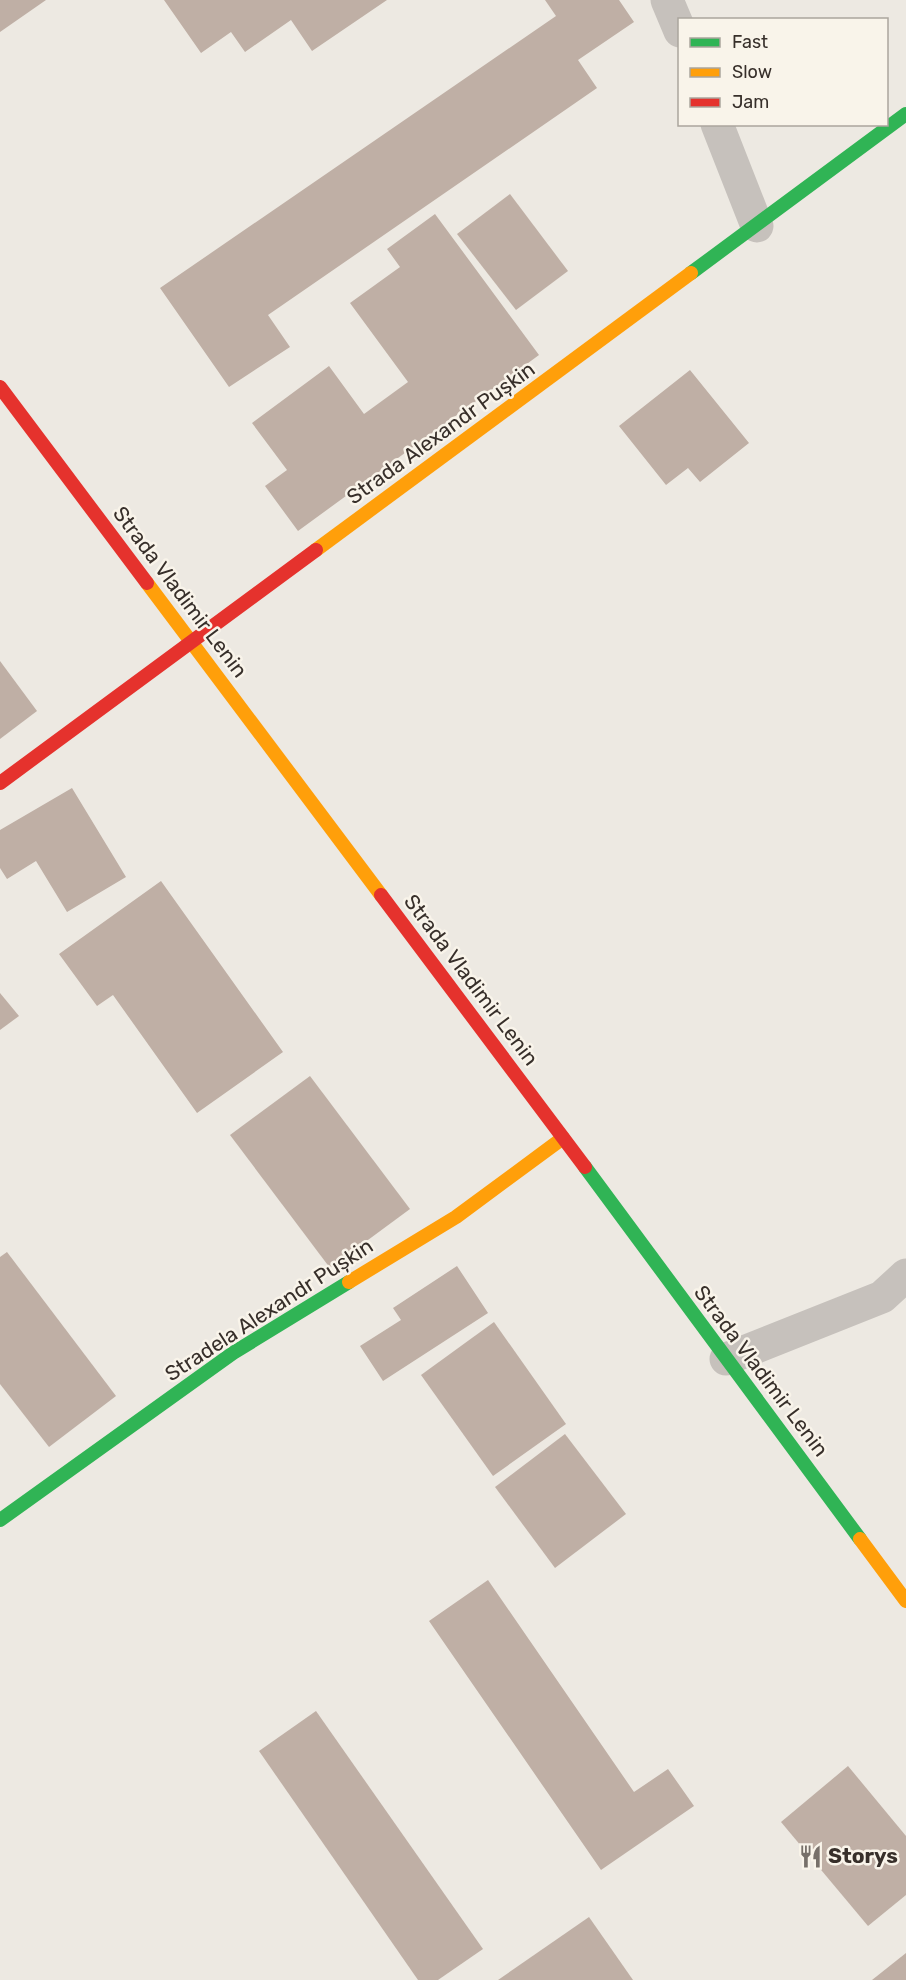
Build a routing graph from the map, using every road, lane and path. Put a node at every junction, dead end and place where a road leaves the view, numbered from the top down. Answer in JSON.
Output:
{"nodes":[{"id":1,"x":667,"y":0,"type":"edge"},
{"id":2,"x":678,"y":26,"type":"edge"},
{"id":3,"x":906,"y":114,"type":"edge"},
{"id":4,"x":718,"y":126,"type":"edge"},
{"id":5,"x":757,"y":226,"type":"junction"},
{"id":6,"x":0,"y":387,"type":"edge"},
{"id":7,"x":192,"y":642,"type":"junction"},
{"id":8,"x":0,"y":783,"type":"edge"},
{"id":9,"x":563,"y":1138,"type":"junction"},
{"id":10,"x":906,"y":1275,"type":"edge"},
{"id":11,"x":726,"y":1359,"type":"junction"},
{"id":12,"x":0,"y":1520,"type":"edge"},
{"id":13,"x":906,"y":1601,"type":"edge"}],
"edges":[{"from":1,"to":2,"type":"street"},
{"from":3,"to":5,"type":"street","name":"Strada Alexandr Pușkin"},
{"from":4,"to":5,"type":"street"},
{"from":5,"to":7,"type":"street","name":"Strada Alexandr Pușkin"},
{"from":6,"to":7,"type":"street","name":"Strada Vladimir Lenin"},
{"from":7,"to":8,"type":"street","name":"Strada Alexandr Pușkin"},
{"from":7,"to":9,"type":"street","name":"Strada Vladimir Lenin"},
{"from":9,"to":11,"type":"street","name":"Strada Vladimir Lenin"},
{"from":9,"to":12,"type":"street","name":"Stradela Alexandr Pușkin"},
{"from":10,"to":11,"type":"street"},
{"from":11,"to":13,"type":"street","name":"Strada Vladimir Lenin"}]}
